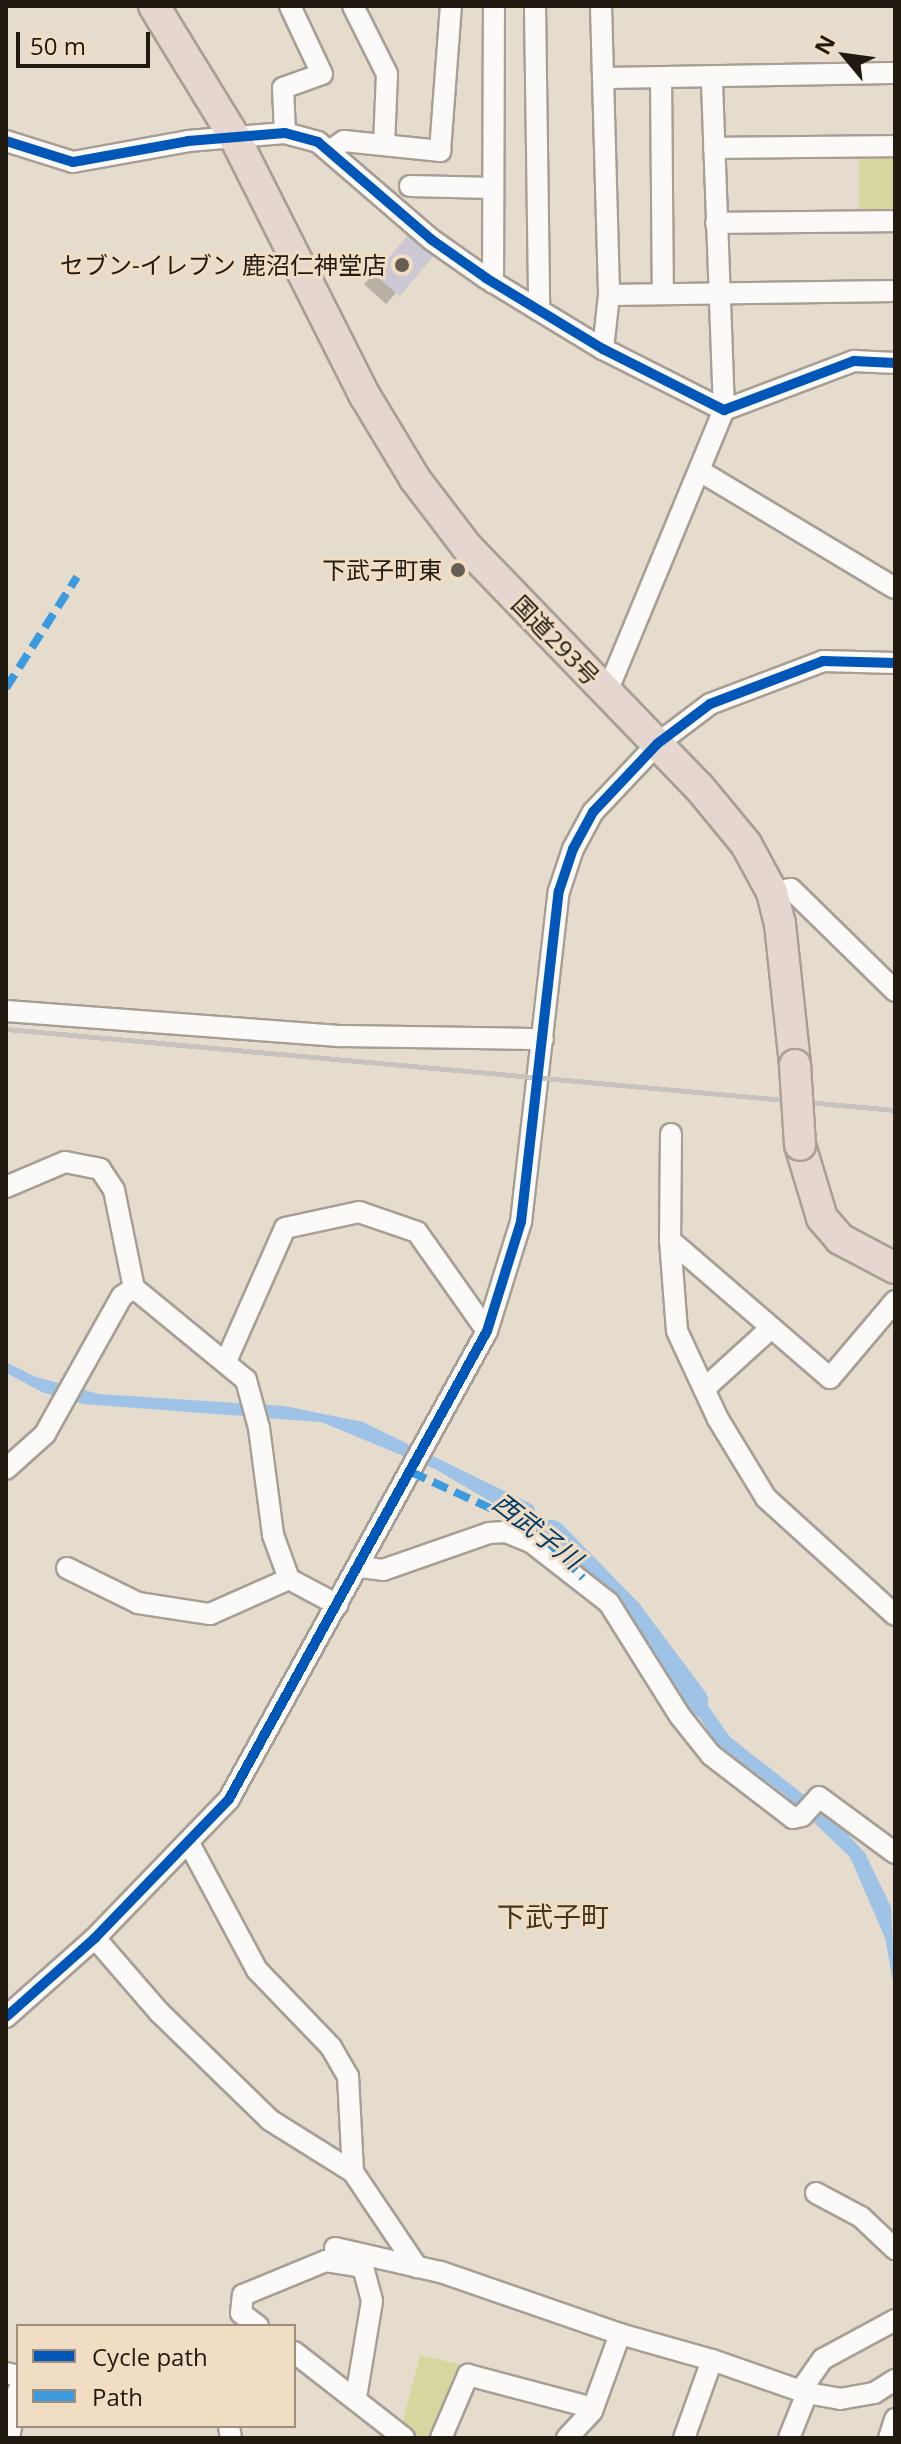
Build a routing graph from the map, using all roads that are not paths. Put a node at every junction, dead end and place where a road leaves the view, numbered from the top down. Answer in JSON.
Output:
{"nodes":[{"id":1,"x":154,"y":6,"type":"edge"},
{"id":2,"x":290,"y":6,"type":"edge"},
{"id":3,"x":353,"y":6,"type":"edge"},
{"id":4,"x":451,"y":6,"type":"edge"},
{"id":5,"x":494,"y":6,"type":"edge"},
{"id":6,"x":535,"y":6,"type":"edge"},
{"id":7,"x":601,"y":6,"type":"edge"},
{"id":8,"x":895,"y":73,"type":"edge"},
{"id":9,"x":712,"y":76,"type":"junction"},
{"id":10,"x":661,"y":77,"type":"junction"},
{"id":11,"x":603,"y":78,"type":"junction"},
{"id":12,"x":285,"y":133,"type":"junction"},
{"id":13,"x":235,"y":138,"type":"junction"},
{"id":14,"x":6,"y":141,"type":"edge"},
{"id":15,"x":384,"y":145,"type":"junction"},
{"id":16,"x":895,"y":146,"type":"edge"},
{"id":17,"x":714,"y":148,"type":"junction"},
{"id":18,"x":329,"y":151,"type":"junction"},
{"id":19,"x":410,"y":186,"type":"dead end"},
{"id":20,"x":493,"y":188,"type":"junction"},
{"id":21,"x":895,"y":221,"type":"edge"},
{"id":22,"x":716,"y":223,"type":"junction"},
{"id":23,"x":493,"y":283,"type":"junction"},
{"id":24,"x":895,"y":291,"type":"edge"},
{"id":25,"x":663,"y":294,"type":"junction"},
{"id":26,"x":719,"y":294,"type":"junction"},
{"id":27,"x":609,"y":295,"type":"junction"},
{"id":28,"x":539,"y":310,"type":"junction"},
{"id":29,"x":603,"y":349,"type":"junction"},
{"id":30,"x":895,"y":363,"type":"edge"},
{"id":31,"x":724,"y":410,"type":"junction"},
{"id":32,"x":700,"y":471,"type":"junction"},
{"id":33,"x":895,"y":588,"type":"edge"},
{"id":34,"x":895,"y":663,"type":"edge"},
{"id":35,"x":607,"y":692,"type":"junction"},
{"id":36,"x":657,"y":744,"type":"junction"},
{"id":37,"x":772,"y":892,"type":"junction"},
{"id":38,"x":895,"y":991,"type":"edge"},
{"id":39,"x":6,"y":1011,"type":"edge"},
{"id":40,"x":543,"y":1039,"type":"junction"},
{"id":41,"x":671,"y":1134,"type":"dead end"},
{"id":42,"x":6,"y":1187,"type":"edge"},
{"id":43,"x":670,"y":1240,"type":"junction"},
{"id":44,"x":895,"y":1268,"type":"edge"},
{"id":45,"x":134,"y":1288,"type":"junction"},
{"id":46,"x":895,"y":1301,"type":"edge"},
{"id":47,"x":771,"y":1328,"type":"junction"},
{"id":48,"x":487,"y":1331,"type":"junction"},
{"id":49,"x":227,"y":1359,"type":"junction"},
{"id":50,"x":704,"y":1389,"type":"junction"},
{"id":51,"x":6,"y":1469,"type":"edge"},
{"id":52,"x":360,"y":1567,"type":"junction"},
{"id":53,"x":67,"y":1568,"type":"dead end"},
{"id":54,"x":289,"y":1579,"type":"junction"},
{"id":55,"x":338,"y":1605,"type":"junction"},
{"id":56,"x":895,"y":1615,"type":"edge"},
{"id":57,"x":190,"y":1845,"type":"junction"},
{"id":58,"x":895,"y":1853,"type":"edge"},
{"id":59,"x":95,"y":1938,"type":"junction"},
{"id":60,"x":6,"y":2017,"type":"edge"},
{"id":61,"x":353,"y":2172,"type":"junction"},
{"id":62,"x":816,"y":2193,"type":"dead end"},
{"id":63,"x":335,"y":2248,"type":"dead end"},
{"id":64,"x":895,"y":2249,"type":"edge"},
{"id":65,"x":417,"y":2267,"type":"junction"},
{"id":66,"x":895,"y":2320,"type":"edge"},
{"id":67,"x":255,"y":2324,"type":"edge"},
{"id":68,"x":620,"y":2334,"type":"junction"},
{"id":69,"x":296,"y":2353,"type":"edge"},
{"id":70,"x":712,"y":2360,"type":"junction"},
{"id":71,"x":895,"y":2380,"type":"edge"},
{"id":72,"x":804,"y":2391,"type":"junction"},
{"id":73,"x":356,"y":2398,"type":"junction"},
{"id":74,"x":16,"y":2401,"type":"edge"},
{"id":75,"x":593,"y":2408,"type":"junction"},
{"id":76,"x":895,"y":2419,"type":"edge"},
{"id":77,"x":9,"y":2438,"type":"edge"},
{"id":78,"x":404,"y":2438,"type":"edge"},
{"id":79,"x":441,"y":2438,"type":"edge"},
{"id":80,"x":567,"y":2438,"type":"edge"},
{"id":81,"x":684,"y":2438,"type":"edge"},
{"id":82,"x":789,"y":2438,"type":"edge"},
{"id":83,"x":889,"y":2438,"type":"edge"}],
"edges":[{"from":1,"to":13,"type":"highway","name":"国道293号"},
{"from":2,"to":12,"type":"street"},
{"from":3,"to":15,"type":"street"},
{"from":4,"to":15,"type":"street"},
{"from":5,"to":20,"type":"street"},
{"from":6,"to":28,"type":"street"},
{"from":7,"to":11,"type":"street"},
{"from":8,"to":9,"type":"street"},
{"from":9,"to":10,"type":"street"},
{"from":9,"to":17,"type":"street"},
{"from":10,"to":11,"type":"street"},
{"from":10,"to":25,"type":"street"},
{"from":11,"to":27,"type":"street"},
{"from":12,"to":13,"type":"street"},
{"from":12,"to":18,"type":"street"},
{"from":13,"to":14,"type":"street"},
{"from":13,"to":35,"type":"highway","name":"国道293号"},
{"from":15,"to":18,"type":"street"},
{"from":16,"to":17,"type":"street"},
{"from":17,"to":22,"type":"street"},
{"from":18,"to":23,"type":"street"},
{"from":19,"to":20,"type":"street"},
{"from":20,"to":23,"type":"street"},
{"from":21,"to":22,"type":"street"},
{"from":22,"to":26,"type":"street"},
{"from":23,"to":28,"type":"street"},
{"from":24,"to":26,"type":"street"},
{"from":25,"to":26,"type":"street"},
{"from":25,"to":27,"type":"street"},
{"from":26,"to":31,"type":"street"},
{"from":27,"to":29,"type":"street"},
{"from":28,"to":29,"type":"street"},
{"from":29,"to":31,"type":"street"},
{"from":30,"to":31,"type":"street"},
{"from":31,"to":32,"type":"street"},
{"from":32,"to":33,"type":"street"},
{"from":32,"to":35,"type":"street"},
{"from":34,"to":36,"type":"street"},
{"from":35,"to":36,"type":"highway","name":"国道293号"},
{"from":36,"to":37,"type":"highway","name":"国道293号"},
{"from":36,"to":40,"type":"street"},
{"from":37,"to":38,"type":"street"},
{"from":37,"to":44,"type":"highway","name":"国道293号","bridge":true},
{"from":39,"to":40,"type":"street"},
{"from":40,"to":48,"type":"street"},
{"from":41,"to":43,"type":"street"},
{"from":42,"to":45,"type":"street"},
{"from":43,"to":47,"type":"street"},
{"from":43,"to":50,"type":"street"},
{"from":45,"to":49,"type":"street"},
{"from":45,"to":51,"type":"street"},
{"from":46,"to":47,"type":"street"},
{"from":47,"to":50,"type":"street"},
{"from":48,"to":49,"type":"street"},
{"from":48,"to":52,"type":"street"},
{"from":49,"to":54,"type":"street"},
{"from":50,"to":56,"type":"street"},
{"from":52,"to":55,"type":"street"},
{"from":52,"to":58,"type":"street"},
{"from":53,"to":54,"type":"street"},
{"from":54,"to":55,"type":"street"},
{"from":55,"to":57,"type":"street"},
{"from":57,"to":59,"type":"street"},
{"from":57,"to":61,"type":"street"},
{"from":59,"to":60,"type":"street"},
{"from":59,"to":61,"type":"street"},
{"from":61,"to":65,"type":"street"},
{"from":62,"to":64,"type":"street"},
{"from":63,"to":65,"type":"street"},
{"from":65,"to":68,"type":"street"},
{"from":66,"to":72,"type":"street"},
{"from":67,"to":73,"type":"street"},
{"from":68,"to":70,"type":"street"},
{"from":68,"to":75,"type":"street"},
{"from":69,"to":73,"type":"street"},
{"from":70,"to":72,"type":"street"},
{"from":70,"to":81,"type":"street"},
{"from":71,"to":72,"type":"street"},
{"from":72,"to":82,"type":"street"},
{"from":73,"to":78,"type":"street"},
{"from":74,"to":77,"type":"street"},
{"from":75,"to":79,"type":"street"},
{"from":75,"to":80,"type":"street"},
{"from":76,"to":83,"type":"street"}]}
